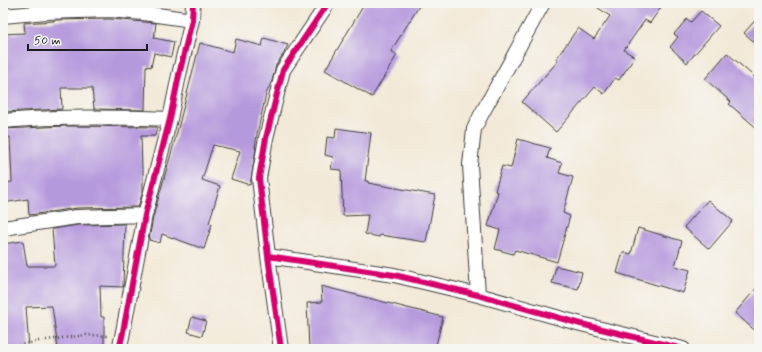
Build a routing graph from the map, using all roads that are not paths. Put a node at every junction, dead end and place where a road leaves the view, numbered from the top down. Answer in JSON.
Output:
{"nodes":[{"id":1,"x":194,"y":3,"type":"edge"},
{"id":2,"x":328,"y":3,"type":"edge"},
{"id":3,"x":543,"y":3,"type":"edge"},
{"id":4,"x":3,"y":16,"type":"edge"},
{"id":5,"x":192,"y":20,"type":"junction"},
{"id":6,"x":170,"y":119,"type":"junction"},
{"id":7,"x":3,"y":121,"type":"edge"},
{"id":8,"x":145,"y":215,"type":"junction"},
{"id":9,"x":3,"y":228,"type":"edge"},
{"id":10,"x":268,"y":256,"type":"junction"},
{"id":11,"x":478,"y":295,"type":"junction"},
{"id":12,"x":121,"y":343,"type":"edge"},
{"id":13,"x":281,"y":349,"type":"edge"},
{"id":14,"x":683,"y":349,"type":"edge"}],
"edges":[{"from":1,"to":5,"type":"street"},
{"from":2,"to":10,"type":"street"},
{"from":3,"to":11,"type":"street"},
{"from":4,"to":5,"type":"street"},
{"from":5,"to":6,"type":"street"},
{"from":6,"to":7,"type":"street"},
{"from":6,"to":8,"type":"street"},
{"from":8,"to":9,"type":"street"},
{"from":8,"to":12,"type":"street"},
{"from":10,"to":11,"type":"street"},
{"from":10,"to":13,"type":"street"},
{"from":11,"to":14,"type":"street"}]}
